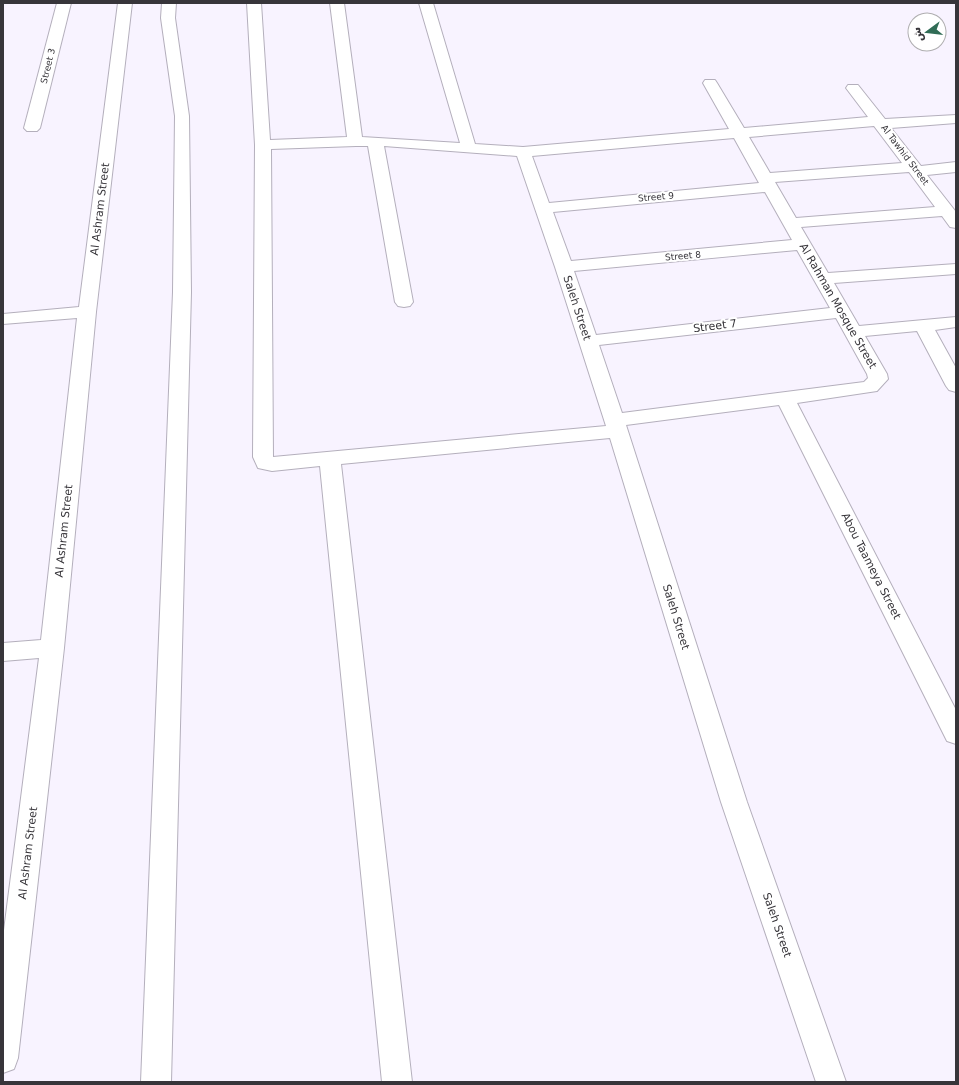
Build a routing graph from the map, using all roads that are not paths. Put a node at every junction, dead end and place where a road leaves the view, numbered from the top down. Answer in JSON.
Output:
{"nodes":[{"id":1,"x":64,"y":3,"type":"edge"},
{"id":2,"x":125,"y":3,"type":"edge"},
{"id":3,"x":169,"y":3,"type":"edge"},
{"id":4,"x":254,"y":3,"type":"edge"},
{"id":5,"x":337,"y":3,"type":"edge"},
{"id":6,"x":426,"y":3,"type":"edge"},
{"id":7,"x":710,"y":83,"type":"dead end"},
{"id":8,"x":854,"y":88,"type":"dead end"},
{"id":9,"x":956,"y":119,"type":"edge"},
{"id":10,"x":880,"y":123,"type":"junction"},
{"id":11,"x":32,"y":128,"type":"dead end"},
{"id":12,"x":739,"y":133,"type":"junction"},
{"id":13,"x":375,"y":141,"type":"junction"},
{"id":14,"x":355,"y":142,"type":"junction"},
{"id":15,"x":263,"y":145,"type":"junction"},
{"id":16,"x":469,"y":148,"type":"junction"},
{"id":17,"x":523,"y":152,"type":"junction"},
{"id":18,"x":956,"y":167,"type":"edge"},
{"id":19,"x":915,"y":169,"type":"junction"},
{"id":20,"x":767,"y":182,"type":"junction"},
{"id":21,"x":543,"y":208,"type":"junction"},
{"id":22,"x":952,"y":217,"type":"edge"},
{"id":23,"x":790,"y":223,"type":"junction"},
{"id":24,"x":803,"y":244,"type":"junction"},
{"id":25,"x":564,"y":267,"type":"junction"},
{"id":26,"x":956,"y":269,"type":"edge"},
{"id":27,"x":823,"y":279,"type":"junction"},
{"id":28,"x":404,"y":302,"type":"dead end"},
{"id":29,"x":87,"y":312,"type":"junction"},
{"id":30,"x":841,"y":312,"type":"junction"},
{"id":31,"x":3,"y":319,"type":"edge"},
{"id":32,"x":956,"y":322,"type":"edge"},
{"id":33,"x":923,"y":325,"type":"junction"},
{"id":34,"x":853,"y":332,"type":"junction"},
{"id":35,"x":588,"y":341,"type":"junction"},
{"id":36,"x":956,"y":386,"type":"edge"},
{"id":37,"x":785,"y":398,"type":"junction"},
{"id":38,"x":616,"y":425,"type":"junction"},
{"id":39,"x":330,"y":460,"type":"junction"},
{"id":40,"x":52,"y":648,"type":"junction"},
{"id":41,"x":3,"y":652,"type":"edge"},
{"id":42,"x":956,"y":734,"type":"edge"},
{"id":43,"x":10,"y":950,"type":"edge"},
{"id":44,"x":3,"y":1058,"type":"edge"},
{"id":45,"x":156,"y":1082,"type":"edge"},
{"id":46,"x":397,"y":1082,"type":"edge"},
{"id":47,"x":831,"y":1082,"type":"edge"}],
"edges":[{"from":1,"to":11,"type":"street","name":"Street 3"},
{"from":2,"to":29,"type":"street","name":"Al Ashram Street"},
{"from":3,"to":45,"type":"street"},
{"from":4,"to":15,"type":"street"},
{"from":5,"to":14,"type":"street"},
{"from":6,"to":16,"type":"street"},
{"from":7,"to":12,"type":"street","name":"Al Rahman Mosque Street"},
{"from":8,"to":10,"type":"street","name":"Al Tawhid Street"},
{"from":9,"to":10,"type":"street"},
{"from":10,"to":12,"type":"street"},
{"from":10,"to":19,"type":"street","name":"Al Tawhid Street"},
{"from":12,"to":17,"type":"street"},
{"from":12,"to":20,"type":"street","name":"Al Rahman Mosque Street"},
{"from":13,"to":14,"type":"street"},
{"from":13,"to":16,"type":"street"},
{"from":13,"to":28,"type":"street"},
{"from":14,"to":15,"type":"street"},
{"from":15,"to":39,"type":"street","name":"Al Rahman Mosque Street"},
{"from":16,"to":17,"type":"street"},
{"from":17,"to":21,"type":"street","name":"Saleh Street"},
{"from":18,"to":19,"type":"street","name":"Street 9"},
{"from":19,"to":20,"type":"street","name":"Street 9"},
{"from":19,"to":22,"type":"street","name":"Al Tawhid Street"},
{"from":20,"to":21,"type":"street","name":"Street 9"},
{"from":20,"to":23,"type":"street","name":"Al Rahman Mosque Street"},
{"from":21,"to":25,"type":"street","name":"Saleh Street"},
{"from":22,"to":23,"type":"street"},
{"from":23,"to":24,"type":"street","name":"Al Rahman Mosque Street"},
{"from":24,"to":25,"type":"street","name":"Street 8"},
{"from":24,"to":27,"type":"street","name":"Al Rahman Mosque Street"},
{"from":25,"to":35,"type":"street","name":"Saleh Street"},
{"from":26,"to":27,"type":"street"},
{"from":27,"to":30,"type":"street","name":"Al Rahman Mosque Street"},
{"from":29,"to":31,"type":"street"},
{"from":29,"to":40,"type":"street","name":"Al Ashram Street"},
{"from":30,"to":34,"type":"street","name":"Al Rahman Mosque Street"},
{"from":30,"to":35,"type":"street","name":"Street 7"},
{"from":32,"to":33,"type":"street"},
{"from":33,"to":34,"type":"street"},
{"from":33,"to":36,"type":"street"},
{"from":34,"to":37,"type":"street","name":"Al Rahman Mosque Street"},
{"from":35,"to":38,"type":"street","name":"Saleh Street"},
{"from":37,"to":38,"type":"street","name":"Al Rahman Mosque Street"},
{"from":37,"to":42,"type":"street","name":"Abou Taameya Street"},
{"from":38,"to":39,"type":"street","name":"Al Rahman Mosque Street"},
{"from":38,"to":47,"type":"street","name":"Saleh Street"},
{"from":39,"to":46,"type":"street"},
{"from":40,"to":41,"type":"street"},
{"from":40,"to":43,"type":"street","name":"Al Ashram Street"},
{"from":43,"to":44,"type":"street","name":"Al Ashram Street"}]}
